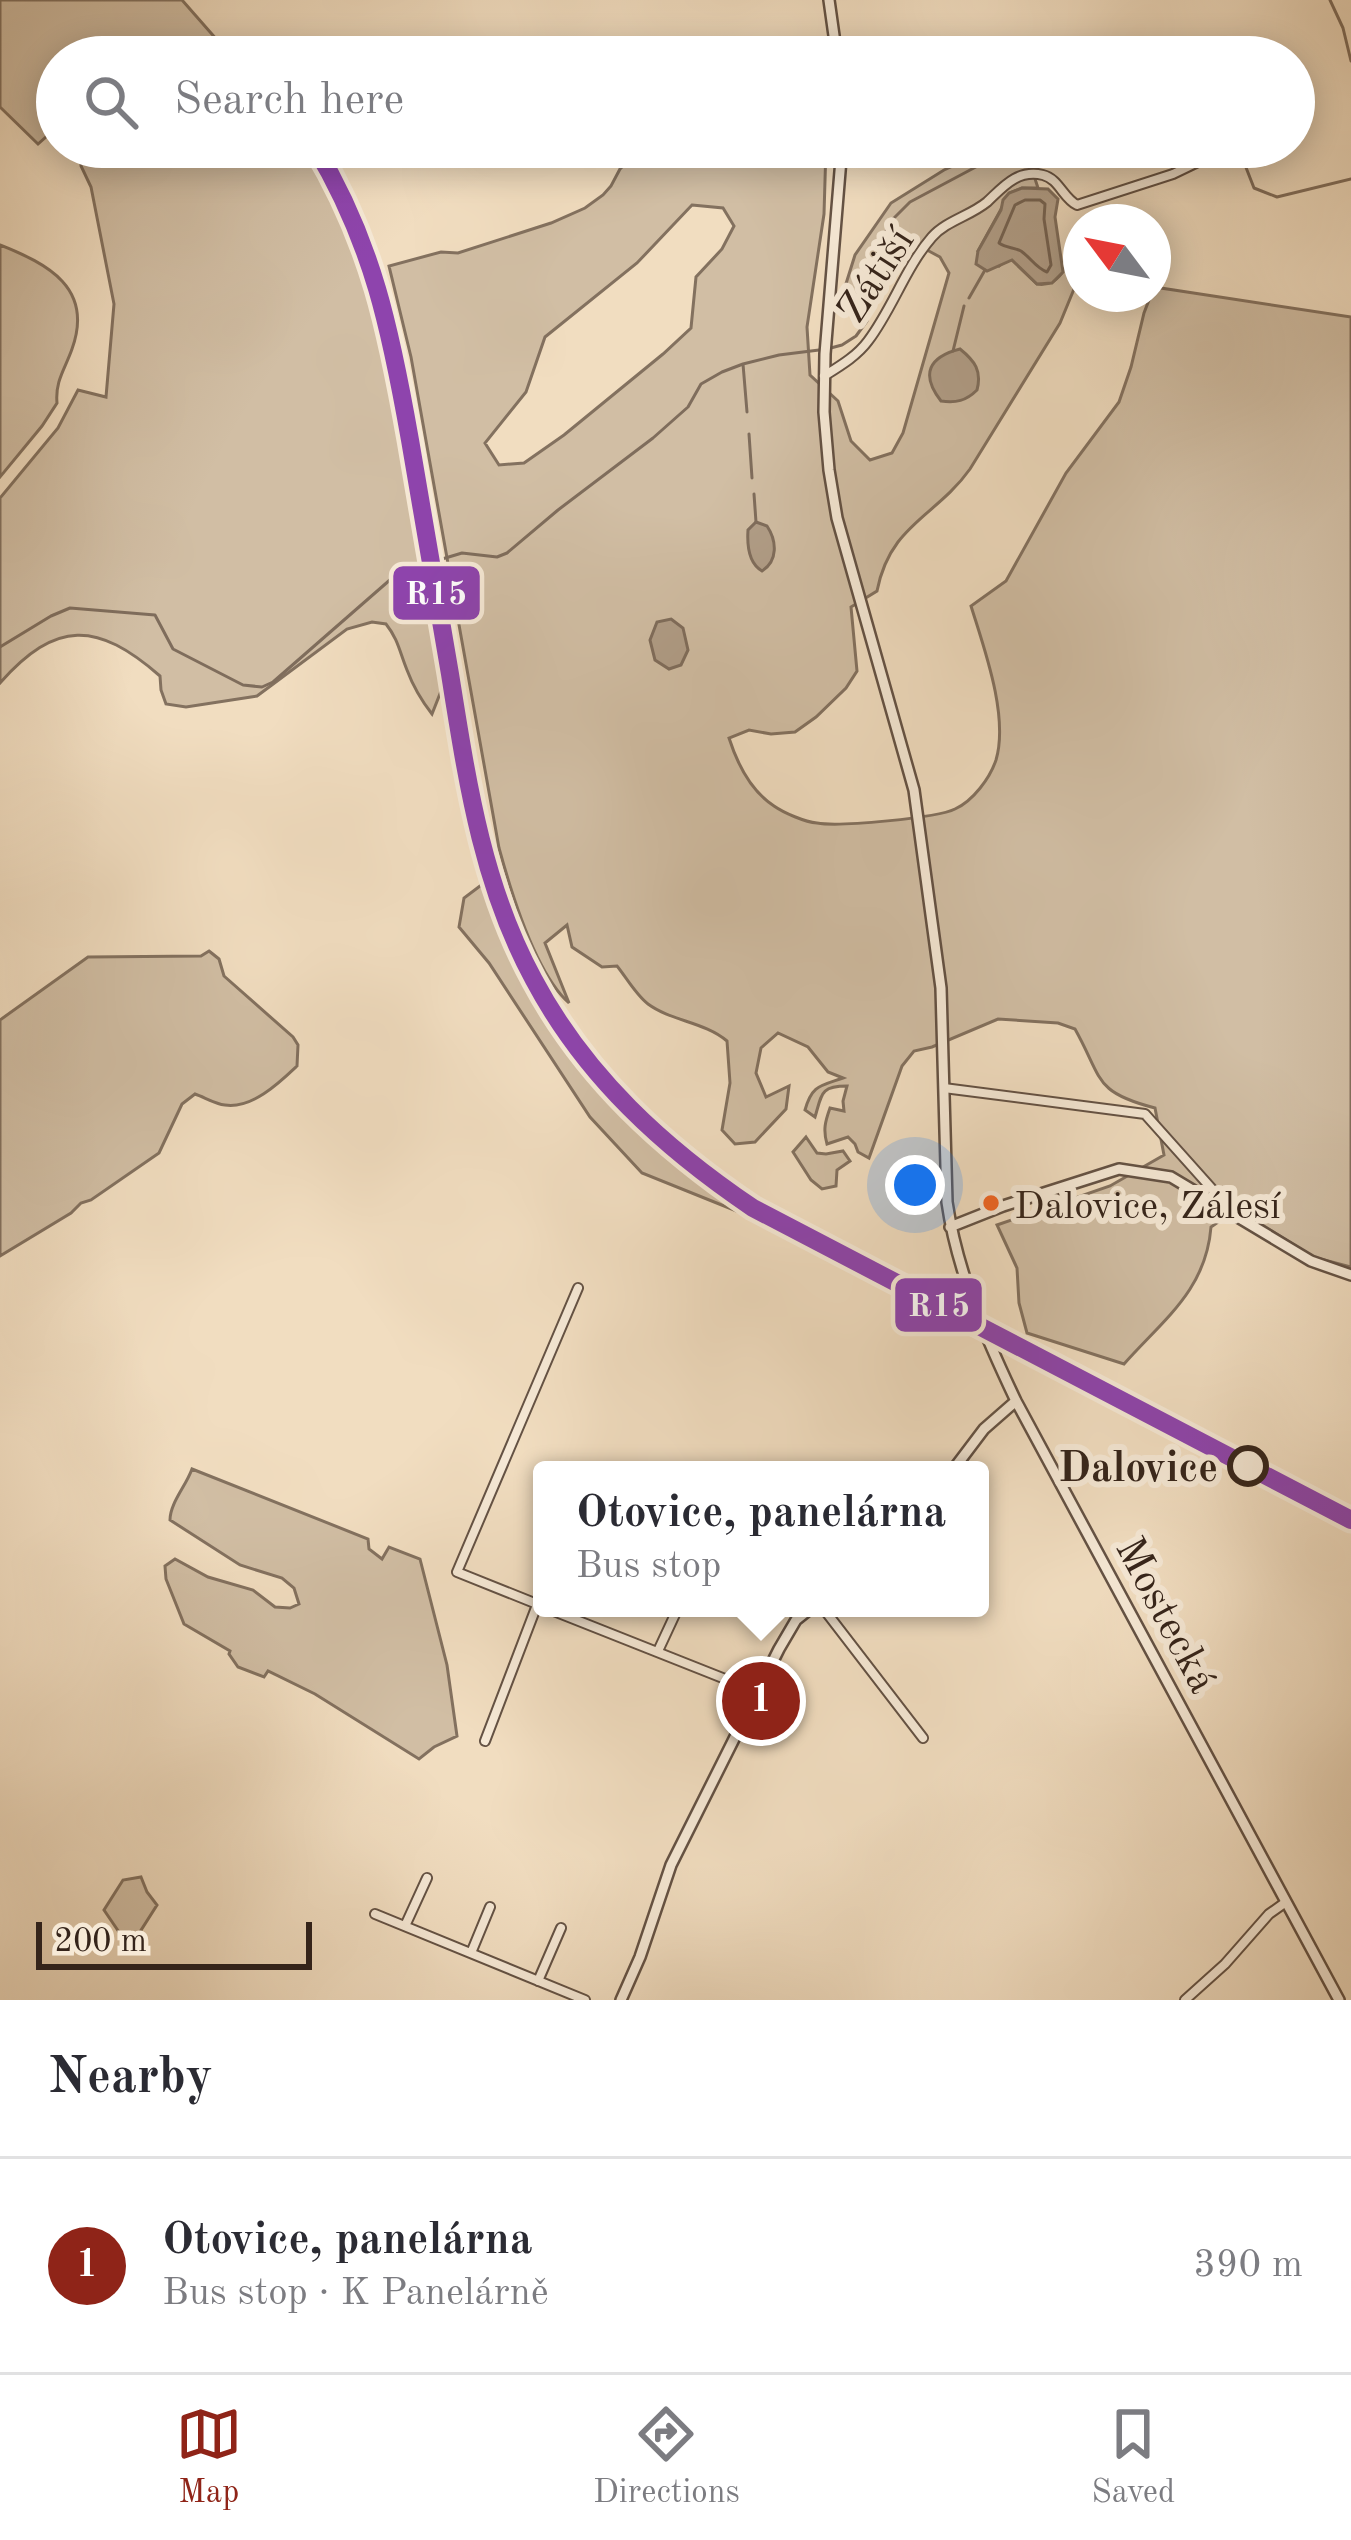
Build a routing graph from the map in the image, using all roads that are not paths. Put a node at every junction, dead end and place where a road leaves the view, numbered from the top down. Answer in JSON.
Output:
{"nodes":[{"id":1,"x":829,"y":0,"type":"edge"},
{"id":2,"x":834,"y":36,"type":"edge"},
{"id":3,"x":840,"y":168,"type":"edge"},
{"id":4,"x":1185,"y":168,"type":"edge"},
{"id":5,"x":824,"y":376,"type":"junction"},
{"id":6,"x":944,"y":1088,"type":"junction"},
{"id":7,"x":1236,"y":1216,"type":"junction"},
{"id":8,"x":950,"y":1227,"type":"junction"},
{"id":9,"x":1351,"y":1275,"type":"edge"},
{"id":10,"x":578,"y":1288,"type":"dead end"},
{"id":11,"x":1016,"y":1401,"type":"junction"},
{"id":12,"x":960,"y":1461,"type":"edge"},
{"id":13,"x":533,"y":1602,"type":"edge"},
{"id":14,"x":537,"y":1617,"type":"edge"},
{"id":15,"x":570,"y":1617,"type":"edge"},
{"id":16,"x":674,"y":1617,"type":"edge"},
{"id":17,"x":800,"y":1617,"type":"edge"},
{"id":18,"x":830,"y":1617,"type":"edge"},
{"id":19,"x":658,"y":1651,"type":"junction"},
{"id":20,"x":758,"y":1692,"type":"junction"},
{"id":21,"x":923,"y":1738,"type":"dead end"},
{"id":22,"x":484,"y":1741,"type":"dead end"},
{"id":23,"x":427,"y":1878,"type":"dead end"},
{"id":24,"x":1286,"y":1902,"type":"junction"},
{"id":25,"x":490,"y":1907,"type":"dead end"},
{"id":26,"x":375,"y":1914,"type":"dead end"},
{"id":27,"x":405,"y":1926,"type":"junction"},
{"id":28,"x":561,"y":1928,"type":"dead end"},
{"id":29,"x":471,"y":1953,"type":"junction"},
{"id":30,"x":538,"y":1981,"type":"junction"},
{"id":31,"x":586,"y":2000,"type":"edge"},
{"id":32,"x":621,"y":2000,"type":"edge"},
{"id":33,"x":1185,"y":2000,"type":"edge"},
{"id":34,"x":1339,"y":2000,"type":"edge"}],
"edges":[{"from":1,"to":2,"type":"street"},
{"from":3,"to":5,"type":"street","name":"Mostecká"},
{"from":4,"to":5,"type":"street","name":"Zátiší"},
{"from":5,"to":6,"type":"street","name":"Mostecká"},
{"from":6,"to":7,"type":"street"},
{"from":6,"to":8,"type":"street","name":"Mostecká"},
{"from":7,"to":8,"type":"street"},
{"from":7,"to":9,"type":"street"},
{"from":8,"to":11,"type":"street","name":"Mostecká"},
{"from":10,"to":13,"type":"street"},
{"from":11,"to":12,"type":"street"},
{"from":11,"to":24,"type":"street","name":"Mostecká"},
{"from":14,"to":22,"type":"street"},
{"from":15,"to":19,"type":"street"},
{"from":16,"to":19,"type":"street"},
{"from":17,"to":20,"type":"street"},
{"from":18,"to":21,"type":"street"},
{"from":19,"to":20,"type":"street"},
{"from":20,"to":32,"type":"street"},
{"from":23,"to":27,"type":"street"},
{"from":24,"to":33,"type":"street"},
{"from":24,"to":34,"type":"street","name":"Mostecká"},
{"from":25,"to":29,"type":"street"},
{"from":26,"to":27,"type":"street"},
{"from":27,"to":29,"type":"street"},
{"from":28,"to":30,"type":"street"},
{"from":29,"to":30,"type":"street"},
{"from":30,"to":31,"type":"street"}]}
